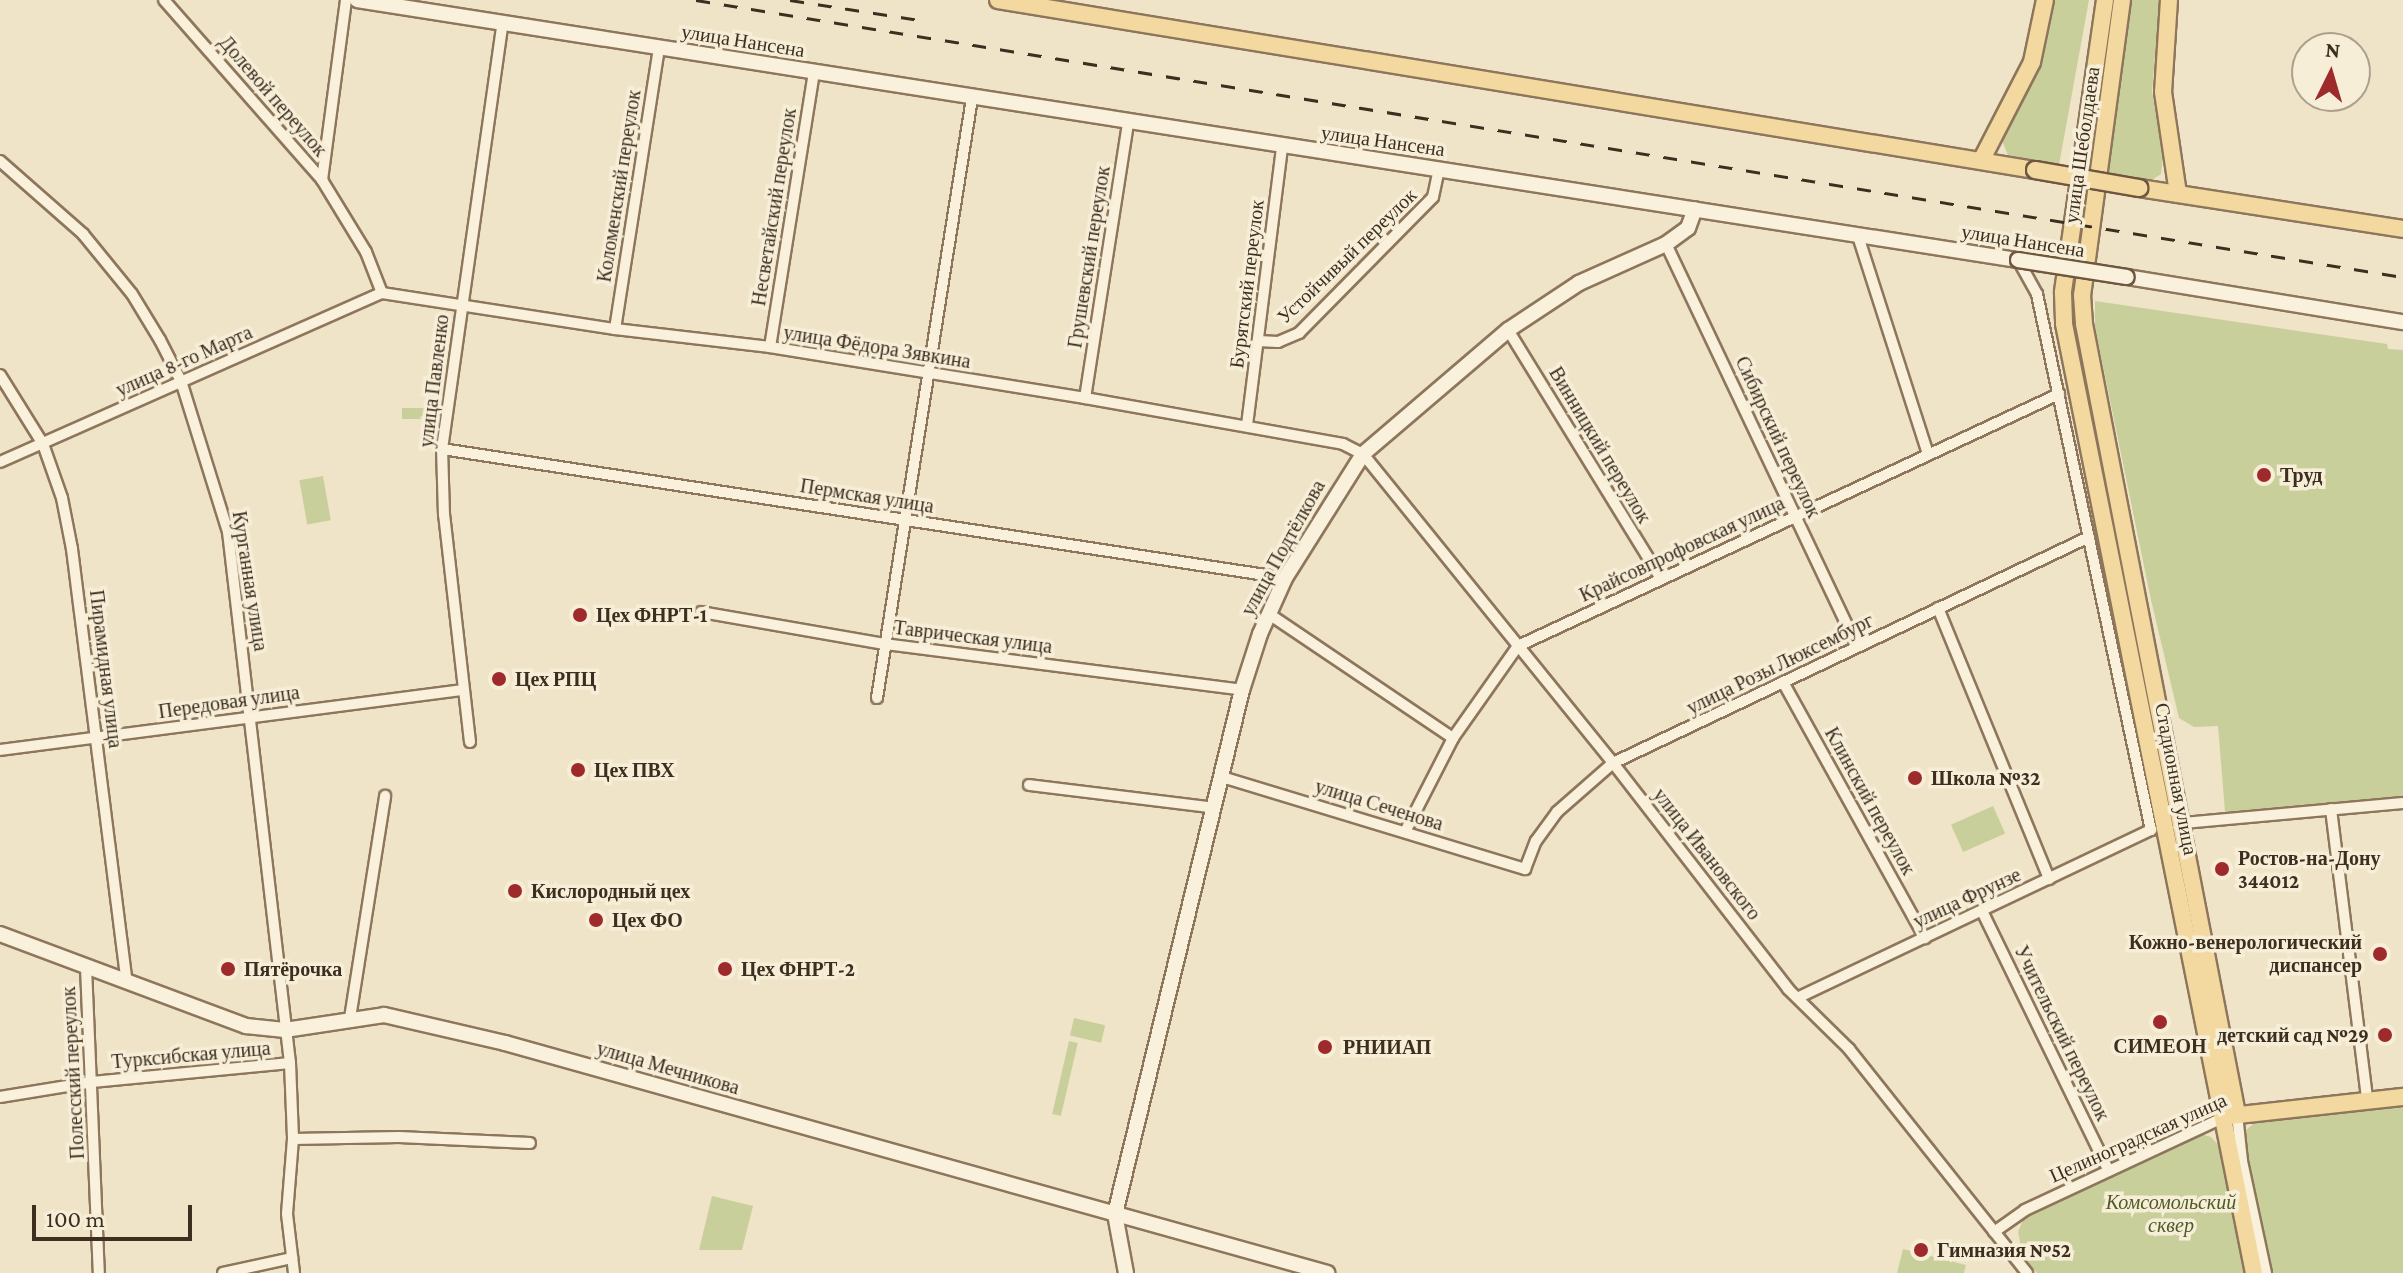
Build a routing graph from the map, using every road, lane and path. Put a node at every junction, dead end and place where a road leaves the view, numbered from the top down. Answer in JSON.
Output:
{"nodes":[{"id":1,"x":164,"y":0,"type":"edge"},
{"id":2,"x":346,"y":0,"type":"edge"},
{"id":3,"x":357,"y":0,"type":"edge"},
{"id":4,"x":998,"y":0,"type":"edge"},
{"id":5,"x":2045,"y":0,"type":"edge"},
{"id":6,"x":2105,"y":0,"type":"edge"},
{"id":7,"x":2122,"y":0,"type":"edge"},
{"id":8,"x":2169,"y":0,"type":"edge"},
{"id":9,"x":502,"y":25,"type":"junction"},
{"id":10,"x":659,"y":48,"type":"junction"},
{"id":11,"x":814,"y":73,"type":"junction"},
{"id":12,"x":972,"y":98,"type":"junction"},
{"id":13,"x":1128,"y":123,"type":"junction"},
{"id":14,"x":1282,"y":146,"type":"junction"},
{"id":15,"x":1982,"y":159,"type":"junction"},
{"id":16,"x":0,"y":161,"type":"edge"},
{"id":17,"x":1439,"y":169,"type":"junction"},
{"id":18,"x":322,"y":180,"type":"junction"},
{"id":19,"x":2178,"y":194,"type":"junction"},
{"id":20,"x":1695,"y":209,"type":"junction"},
{"id":21,"x":2403,"y":229,"type":"edge"},
{"id":22,"x":1858,"y":236,"type":"junction"},
{"id":23,"x":1666,"y":244,"type":"junction"},
{"id":24,"x":2018,"y":260,"type":"junction"},
{"id":25,"x":382,"y":293,"type":"junction"},
{"id":26,"x":2063,"y":293,"type":"joint"},
{"id":27,"x":2082,"y":295,"type":"joint"},
{"id":28,"x":461,"y":304,"type":"junction"},
{"id":29,"x":2403,"y":322,"type":"edge"},
{"id":30,"x":615,"y":329,"type":"junction"},
{"id":31,"x":1508,"y":330,"type":"junction"},
{"id":32,"x":1258,"y":341,"type":"junction"},
{"id":33,"x":770,"y":347,"type":"junction"},
{"id":34,"x":927,"y":373,"type":"junction"},
{"id":35,"x":0,"y":375,"type":"edge"},
{"id":36,"x":181,"y":381,"type":"junction"},
{"id":37,"x":2059,"y":394,"type":"junction"},
{"id":38,"x":1085,"y":398,"type":"junction"},
{"id":39,"x":1247,"y":425,"type":"junction"},
{"id":40,"x":43,"y":444,"type":"junction"},
{"id":41,"x":442,"y":449,"type":"junction"},
{"id":42,"x":1363,"y":454,"type":"junction"},
{"id":43,"x":1928,"y":454,"type":"junction"},
{"id":44,"x":0,"y":462,"type":"edge"},
{"id":45,"x":1795,"y":516,"type":"junction"},
{"id":46,"x":904,"y":520,"type":"junction"},
{"id":47,"x":2089,"y":537,"type":"junction"},
{"id":48,"x":1285,"y":578,"type":"junction"},
{"id":49,"x":1661,"y":579,"type":"junction"},
{"id":50,"x":1938,"y":608,"type":"junction"},
{"id":51,"x":701,"y":612,"type":"dead end"},
{"id":52,"x":1269,"y":614,"type":"junction"},
{"id":53,"x":885,"y":644,"type":"junction"},
{"id":54,"x":1518,"y":646,"type":"junction"},
{"id":55,"x":1857,"y":646,"type":"junction"},
{"id":56,"x":1783,"y":682,"type":"junction"},
{"id":57,"x":462,"y":690,"type":"junction"},
{"id":58,"x":1242,"y":690,"type":"junction"},
{"id":59,"x":877,"y":698,"type":"dead end"},
{"id":60,"x":251,"y":716,"type":"junction"},
{"id":61,"x":97,"y":738,"type":"junction"},
{"id":62,"x":1453,"y":738,"type":"junction"},
{"id":63,"x":470,"y":742,"type":"dead end"},
{"id":64,"x":0,"y":750,"type":"edge"},
{"id":65,"x":1613,"y":763,"type":"junction"},
{"id":66,"x":1222,"y":777,"type":"junction"},
{"id":67,"x":1029,"y":785,"type":"dead end"},
{"id":68,"x":385,"y":796,"type":"dead end"},
{"id":69,"x":2403,"y":803,"type":"edge"},
{"id":70,"x":1215,"y":808,"type":"junction"},
{"id":71,"x":2331,"y":809,"type":"junction"},
{"id":72,"x":2183,"y":823,"type":"junction"},
{"id":73,"x":2151,"y":830,"type":"joint"},
{"id":74,"x":1405,"y":832,"type":"junction"},
{"id":75,"x":1525,"y":869,"type":"joint"},
{"id":76,"x":2049,"y":879,"type":"junction"},
{"id":77,"x":1982,"y":911,"type":"junction"},
{"id":78,"x":0,"y":934,"type":"edge"},
{"id":79,"x":1925,"y":938,"type":"junction"},
{"id":80,"x":86,"y":967,"type":"junction"},
{"id":81,"x":127,"y":982,"type":"junction"},
{"id":82,"x":1799,"y":997,"type":"junction"},
{"id":83,"x":350,"y":1018,"type":"junction"},
{"id":84,"x":285,"y":1030,"type":"junction"},
{"id":85,"x":290,"y":1063,"type":"junction"},
{"id":86,"x":92,"y":1082,"type":"junction"},
{"id":87,"x":0,"y":1097,"type":"edge"},
{"id":88,"x":2403,"y":1097,"type":"edge"},
{"id":89,"x":2367,"y":1100,"type":"junction"},
{"id":90,"x":2230,"y":1116,"type":"junction"},
{"id":91,"x":293,"y":1139,"type":"junction"},
{"id":92,"x":530,"y":1143,"type":"dead end"},
{"id":93,"x":2109,"y":1171,"type":"junction"},
{"id":94,"x":1115,"y":1214,"type":"junction"},
{"id":95,"x":1994,"y":1232,"type":"junction"},
{"id":96,"x":292,"y":1258,"type":"junction"},
{"id":97,"x":99,"y":1273,"type":"edge"},
{"id":98,"x":223,"y":1273,"type":"edge"},
{"id":99,"x":294,"y":1273,"type":"edge"},
{"id":100,"x":1126,"y":1273,"type":"edge"},
{"id":101,"x":1327,"y":1273,"type":"edge"},
{"id":102,"x":2027,"y":1273,"type":"edge"},
{"id":103,"x":2254,"y":1273,"type":"edge"},
{"id":104,"x":2266,"y":1273,"type":"edge"}],
"edges":[{"from":1,"to":18,"type":"street","name":"Долевой переулок"},
{"from":2,"to":18,"type":"street","name":"Долевой переулок"},
{"from":3,"to":9,"type":"main road","name":"улица Нансена"},
{"from":4,"to":15,"type":"main road"},
{"from":5,"to":15,"type":"main road"},
{"from":6,"to":26,"type":"main road","name":"улица Шеболдаева"},
{"from":7,"to":27,"type":"main road","name":"улица Шеболдаева"},
{"from":8,"to":19,"type":"main road"},
{"from":9,"to":10,"type":"main road","name":"улица Нансена"},
{"from":9,"to":28,"type":"street","name":"улица Павленко"},
{"from":10,"to":11,"type":"main road","name":"улица Нансена"},
{"from":10,"to":30,"type":"street","name":"Коломенский переулок"},
{"from":11,"to":12,"type":"main road","name":"улица Нансена"},
{"from":11,"to":33,"type":"street","name":"Несветайский переулок"},
{"from":12,"to":13,"type":"main road","name":"улица Нансена"},
{"from":12,"to":34,"type":"street"},
{"from":13,"to":14,"type":"main road","name":"улица Нансена"},
{"from":13,"to":38,"type":"street","name":"Грушевский переулок"},
{"from":14,"to":17,"type":"main road","name":"улица Нансена"},
{"from":14,"to":32,"type":"street","name":"Бурятский переулок"},
{"from":15,"to":19,"type":"main road","bridge":true},
{"from":16,"to":36,"type":"street","name":"Курганная улица"},
{"from":17,"to":20,"type":"main road","name":"улица Нансена"},
{"from":17,"to":32,"type":"street","name":"Устойчивый переулок"},
{"from":18,"to":25,"type":"street","name":"Долевой переулок"},
{"from":19,"to":21,"type":"main road"},
{"from":20,"to":22,"type":"main road","name":"улица Нансена"},
{"from":20,"to":23,"type":"main road","name":"улица Подтёлкова"},
{"from":22,"to":24,"type":"main road","name":"улица Нансена"},
{"from":22,"to":43,"type":"street"},
{"from":23,"to":31,"type":"main road","name":"улица Подтёлкова"},
{"from":23,"to":45,"type":"street","name":"Сибирский переулок"},
{"from":24,"to":29,"type":"main road","name":"улица Нансена","bridge":true},
{"from":24,"to":37,"type":"street","name":"Стадионная улица"},
{"from":25,"to":28,"type":"street","name":"улица Фёдора Зявкина"},
{"from":25,"to":36,"type":"street","name":"улица 8-го Марта"},
{"from":26,"to":90,"type":"main road","name":"Стадионная улица"},
{"from":27,"to":72,"type":"main road","name":"Стадионная улица"},
{"from":28,"to":30,"type":"street","name":"улица Фёдора Зявкина"},
{"from":28,"to":41,"type":"street","name":"улица Павленко"},
{"from":30,"to":33,"type":"street","name":"улица Фёдора Зявкина"},
{"from":31,"to":42,"type":"main road","name":"улица Подтёлкова"},
{"from":31,"to":49,"type":"street","name":"Винницкий переулок"},
{"from":32,"to":39,"type":"street","name":"Бурятский переулок"},
{"from":33,"to":34,"type":"street","name":"улица Фёдора Зявкина"},
{"from":34,"to":38,"type":"street","name":"улица Фёдора Зявкина"},
{"from":34,"to":46,"type":"street"},
{"from":35,"to":40,"type":"street","name":"Пирамидная улица"},
{"from":36,"to":40,"type":"street","name":"улица 8-го Марта"},
{"from":36,"to":60,"type":"street","name":"Курганная улица"},
{"from":37,"to":43,"type":"street","name":"Крайсовпрофовская улица"},
{"from":37,"to":47,"type":"street","name":"Стадионная улица"},
{"from":38,"to":39,"type":"street","name":"улица Фёдора Зявкина"},
{"from":39,"to":42,"type":"street","name":"улица Фёдора Зявкина"},
{"from":40,"to":44,"type":"street","name":"улица 8-го Марта"},
{"from":40,"to":61,"type":"street","name":"Пирамидная улица"},
{"from":41,"to":46,"type":"street","name":"Пермская улица"},
{"from":41,"to":57,"type":"street","name":"улица Павленко"},
{"from":42,"to":48,"type":"main road","name":"улица Подтёлкова"},
{"from":42,"to":54,"type":"street","name":"улица Ивановского"},
{"from":43,"to":45,"type":"street","name":"Крайсовпрофовская улица"},
{"from":45,"to":49,"type":"street","name":"Крайсовпрофовская улица"},
{"from":45,"to":55,"type":"street","name":"Сибирский переулок"},
{"from":46,"to":48,"type":"street","name":"Пермская улица"},
{"from":46,"to":53,"type":"street"},
{"from":47,"to":50,"type":"street","name":"улица Розы Люксембург"},
{"from":47,"to":73,"type":"street","name":"Стадионная улица"},
{"from":48,"to":52,"type":"main road","name":"улица Подтёлкова"},
{"from":49,"to":54,"type":"street","name":"Крайсовпрофовская улица"},
{"from":50,"to":55,"type":"street","name":"улица Розы Люксембург"},
{"from":50,"to":76,"type":"street"},
{"from":51,"to":53,"type":"street","name":"Таврическая улица"},
{"from":52,"to":58,"type":"main road","name":"улица Подтёлкова"},
{"from":52,"to":62,"type":"street"},
{"from":53,"to":58,"type":"street","name":"Таврическая улица"},
{"from":53,"to":59,"type":"street"},
{"from":54,"to":62,"type":"street","name":"Крайсовпрофовская улица"},
{"from":54,"to":65,"type":"street","name":"улица Ивановского"},
{"from":55,"to":56,"type":"street","name":"улица Розы Люксембург"},
{"from":56,"to":65,"type":"street","name":"улица Розы Люксембург"},
{"from":56,"to":79,"type":"street","name":"Клинский переулок"},
{"from":57,"to":60,"type":"street","name":"Передовая улица"},
{"from":57,"to":63,"type":"street","name":"улица Павленко"},
{"from":58,"to":66,"type":"main road","name":"улица Подтёлкова"},
{"from":60,"to":61,"type":"street","name":"Передовая улица"},
{"from":60,"to":84,"type":"street","name":"Курганная улица"},
{"from":61,"to":64,"type":"street","name":"Передовая улица"},
{"from":61,"to":81,"type":"street","name":"Пирамидная улица"},
{"from":62,"to":74,"type":"street","name":"Крайсовпрофовская улица"},
{"from":65,"to":75,"type":"street","name":"улица Розы Люксембург"},
{"from":65,"to":82,"type":"street","name":"улица Ивановского"},
{"from":66,"to":70,"type":"main road","name":"улица Подтёлкова"},
{"from":66,"to":74,"type":"street","name":"улица Сеченова"},
{"from":67,"to":70,"type":"street"},
{"from":68,"to":83,"type":"street"},
{"from":69,"to":71,"type":"street"},
{"from":70,"to":94,"type":"main road","name":"улица Подтёлкова"},
{"from":71,"to":72,"type":"street"},
{"from":71,"to":89,"type":"street"},
{"from":72,"to":90,"type":"main road","name":"Стадионная улица"},
{"from":73,"to":76,"type":"street","name":"улица Фрунзе"},
{"from":74,"to":75,"type":"street","name":"улица Сеченова"},
{"from":76,"to":77,"type":"street","name":"улица Фрунзе"},
{"from":77,"to":79,"type":"street","name":"улица Фрунзе"},
{"from":77,"to":93,"type":"street","name":"Учительский переулок"},
{"from":78,"to":80,"type":"main road","name":"улица Мечникова"},
{"from":79,"to":82,"type":"street","name":"улица Фрунзе"},
{"from":80,"to":81,"type":"main road","name":"улица Мечникова"},
{"from":80,"to":86,"type":"street","name":"Полесский переулок"},
{"from":81,"to":84,"type":"main road","name":"улица Мечникова"},
{"from":82,"to":95,"type":"street","name":"улица Ивановского"},
{"from":83,"to":84,"type":"main road","name":"улица Мечникова"},
{"from":83,"to":94,"type":"main road","name":"улица Мечникова"},
{"from":84,"to":85,"type":"street","name":"Курганная улица"},
{"from":85,"to":86,"type":"street","name":"Турксибская улица"},
{"from":85,"to":91,"type":"street","name":"Курганная улица"},
{"from":86,"to":87,"type":"street","name":"Турксибская улица"},
{"from":86,"to":97,"type":"street","name":"Полесский переулок"},
{"from":88,"to":89,"type":"main road","name":"Целиноградская улица"},
{"from":89,"to":90,"type":"main road","name":"Целиноградская улица"},
{"from":90,"to":93,"type":"street","name":"Целиноградская улица"},
{"from":90,"to":103,"type":"main road","name":"Стадионная улица"},
{"from":90,"to":104,"type":"street","name":"Стадионная улица"},
{"from":91,"to":92,"type":"street"},
{"from":91,"to":96,"type":"street","name":"Курганная улица"},
{"from":93,"to":95,"type":"street","name":"Целиноградская улица"},
{"from":94,"to":100,"type":"main road"},
{"from":94,"to":101,"type":"main road","name":"улица Мечникова"},
{"from":95,"to":102,"type":"street","name":"улица Ивановского"},
{"from":96,"to":98,"type":"street"},
{"from":96,"to":99,"type":"street","name":"Курганная улица"}]}
